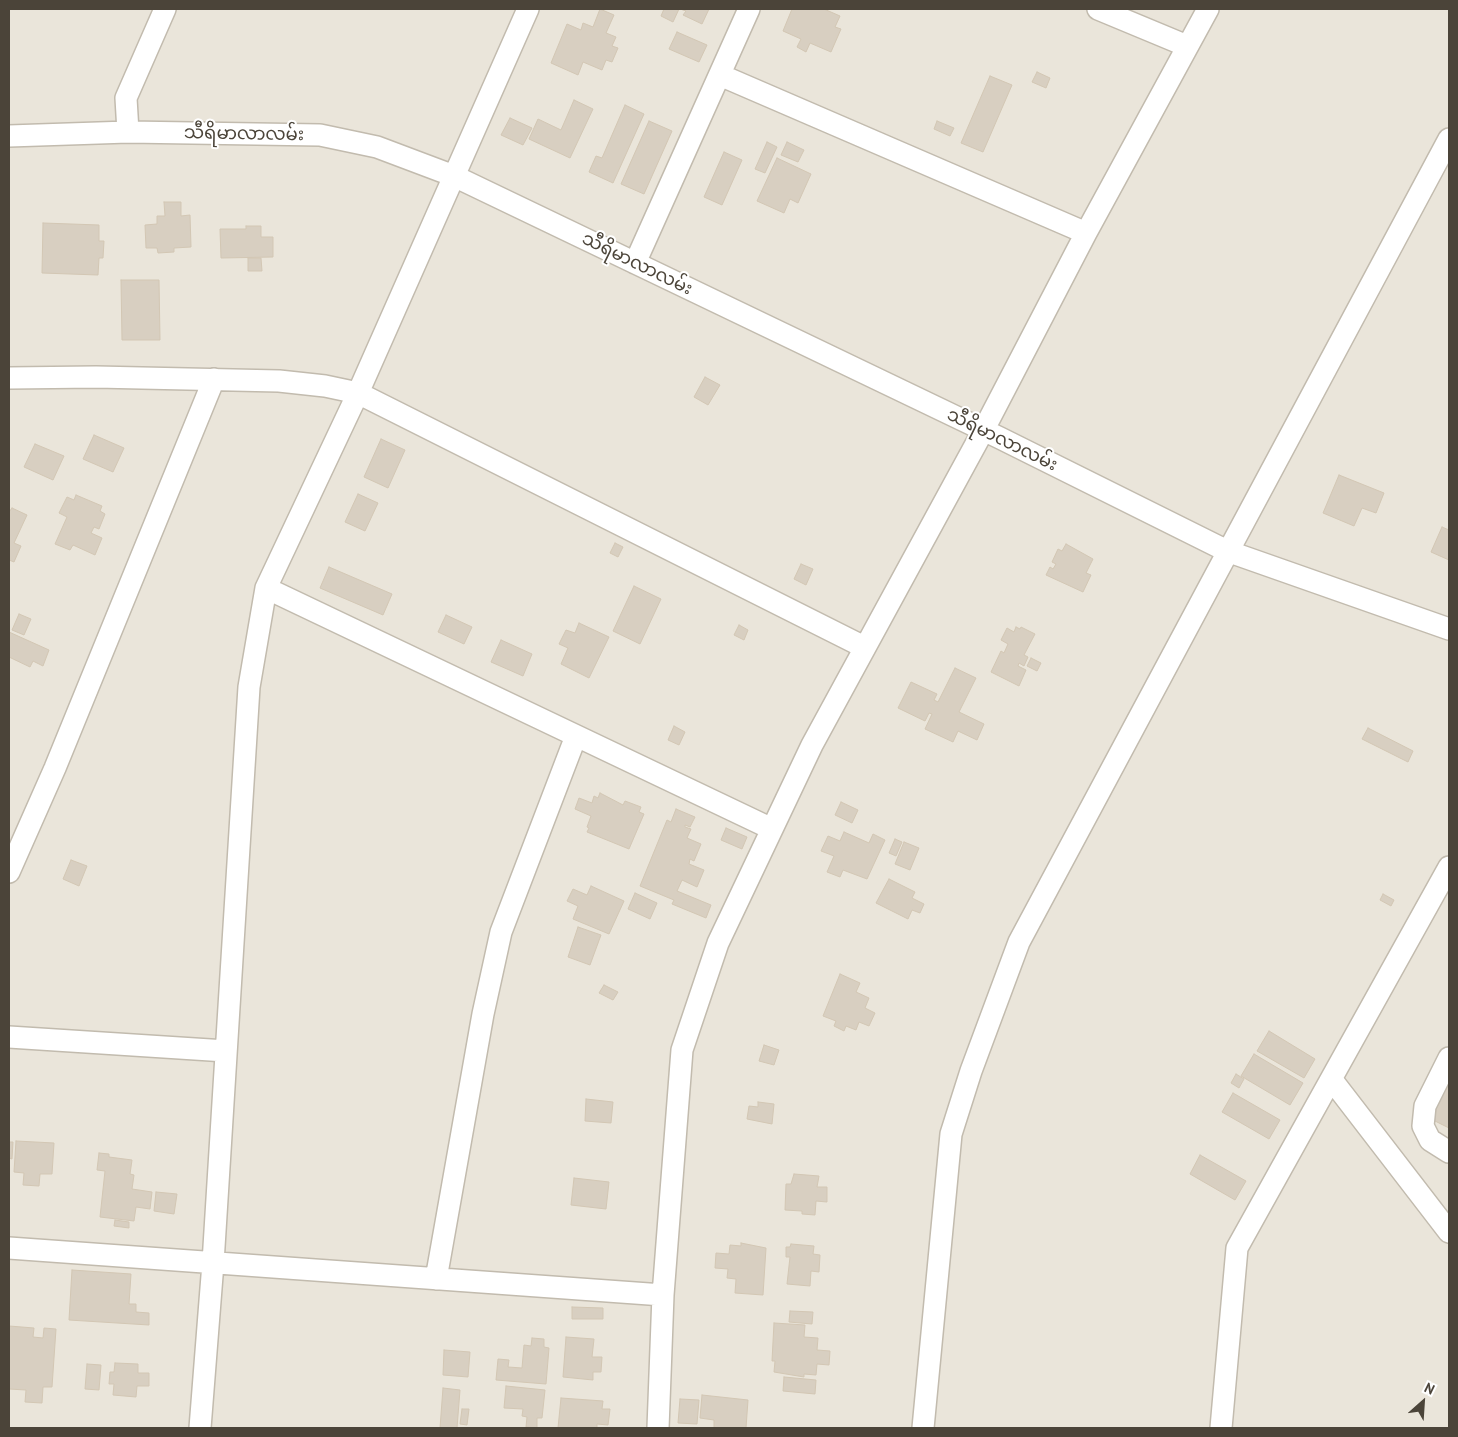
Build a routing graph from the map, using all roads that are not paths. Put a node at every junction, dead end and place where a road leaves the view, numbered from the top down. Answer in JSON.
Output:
{"nodes":[{"id":1,"x":165,"y":9,"type":"edge"},
{"id":2,"x":528,"y":9,"type":"edge"},
{"id":3,"x":749,"y":9,"type":"edge"},
{"id":4,"x":1098,"y":9,"type":"edge"},
{"id":5,"x":1208,"y":9,"type":"edge"},
{"id":6,"x":1187,"y":46,"type":"junction"},
{"id":7,"x":720,"y":75,"type":"junction"},
{"id":8,"x":128,"y":132,"type":"junction"},
{"id":9,"x":9,"y":136,"type":"edge"},
{"id":10,"x":1449,"y":139,"type":"edge"},
{"id":11,"x":454,"y":176,"type":"junction"},
{"id":12,"x":1086,"y":233,"type":"junction"},
{"id":13,"x":635,"y":263,"type":"junction"},
{"id":14,"x":9,"y":378,"type":"edge"},
{"id":15,"x":214,"y":379,"type":"junction"},
{"id":16,"x":358,"y":393,"type":"junction"},
{"id":17,"x":983,"y":431,"type":"junction"},
{"id":18,"x":1227,"y":551,"type":"junction"},
{"id":19,"x":266,"y":588,"type":"junction"},
{"id":20,"x":1449,"y":629,"type":"edge"},
{"id":21,"x":864,"y":647,"type":"junction"},
{"id":22,"x":576,"y":736,"type":"junction"},
{"id":23,"x":772,"y":830,"type":"junction"},
{"id":24,"x":1449,"y":867,"type":"edge"},
{"id":25,"x":9,"y":872,"type":"edge"},
{"id":26,"x":9,"y":1037,"type":"edge"},
{"id":27,"x":226,"y":1051,"type":"junction"},
{"id":28,"x":1449,"y":1058,"type":"edge"},
{"id":29,"x":1332,"y":1080,"type":"junction"},
{"id":30,"x":1449,"y":1152,"type":"edge"},
{"id":31,"x":1449,"y":1232,"type":"edge"},
{"id":32,"x":9,"y":1248,"type":"edge"},
{"id":33,"x":213,"y":1263,"type":"junction"},
{"id":34,"x":436,"y":1279,"type":"junction"},
{"id":35,"x":663,"y":1295,"type":"junction"},
{"id":36,"x":200,"y":1428,"type":"edge"},
{"id":37,"x":658,"y":1428,"type":"edge"},
{"id":38,"x":923,"y":1428,"type":"edge"},
{"id":39,"x":1221,"y":1428,"type":"edge"}],
"edges":[{"from":1,"to":8,"type":"street"},
{"from":2,"to":11,"type":"street"},
{"from":3,"to":7,"type":"street"},
{"from":4,"to":6,"type":"street"},
{"from":5,"to":6,"type":"street"},
{"from":6,"to":12,"type":"street"},
{"from":7,"to":12,"type":"street"},
{"from":7,"to":13,"type":"street"},
{"from":8,"to":9,"type":"street","name":"သီရိမာလာလမ်း"},
{"from":8,"to":11,"type":"street","name":"သီရိမာလာလမ်း"},
{"from":10,"to":18,"type":"street"},
{"from":11,"to":13,"type":"street","name":"သီရိမာလာလမ်း"},
{"from":11,"to":16,"type":"street"},
{"from":12,"to":17,"type":"street"},
{"from":13,"to":17,"type":"street","name":"သီရိမာလာလမ်း"},
{"from":14,"to":15,"type":"street"},
{"from":15,"to":16,"type":"street"},
{"from":15,"to":25,"type":"street"},
{"from":16,"to":19,"type":"street"},
{"from":16,"to":21,"type":"street"},
{"from":17,"to":18,"type":"street","name":"သီရိမာလာလမ်း"},
{"from":17,"to":21,"type":"street"},
{"from":18,"to":20,"type":"street","name":"သီရိမာလာလမ်း"},
{"from":18,"to":38,"type":"street"},
{"from":19,"to":22,"type":"street"},
{"from":19,"to":27,"type":"street"},
{"from":21,"to":23,"type":"street"},
{"from":22,"to":23,"type":"street"},
{"from":22,"to":34,"type":"street"},
{"from":23,"to":35,"type":"street"},
{"from":24,"to":29,"type":"street"},
{"from":26,"to":27,"type":"street"},
{"from":27,"to":33,"type":"street"},
{"from":28,"to":30,"type":"street"},
{"from":29,"to":31,"type":"street"},
{"from":29,"to":39,"type":"street"},
{"from":32,"to":33,"type":"street"},
{"from":33,"to":34,"type":"street"},
{"from":33,"to":36,"type":"street"},
{"from":34,"to":35,"type":"street"},
{"from":35,"to":37,"type":"street"}]}
